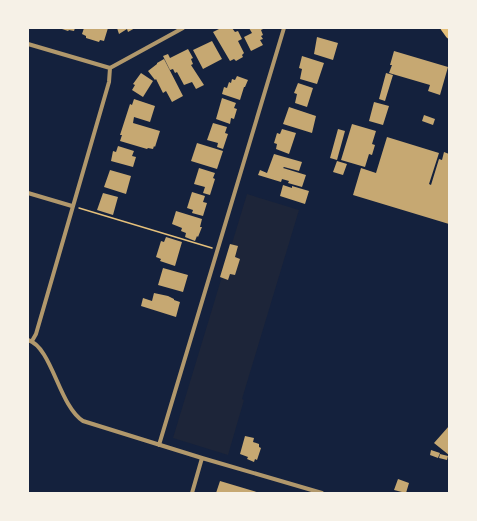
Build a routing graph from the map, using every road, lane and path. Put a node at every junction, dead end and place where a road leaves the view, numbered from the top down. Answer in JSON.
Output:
{"nodes":[{"id":1,"x":183,"y":28,"type":"edge"},
{"id":2,"x":284,"y":28,"type":"edge"},
{"id":3,"x":444,"y":28,"type":"edge"},
{"id":4,"x":449,"y":35,"type":"edge"},
{"id":5,"x":28,"y":44,"type":"edge"},
{"id":6,"x":110,"y":68,"type":"junction"},
{"id":7,"x":28,"y":193,"type":"edge"},
{"id":8,"x":72,"y":206,"type":"junction"},
{"id":9,"x":217,"y":250,"type":"junction"},
{"id":10,"x":30,"y":341,"type":"edge"},
{"id":11,"x":159,"y":445,"type":"junction"},
{"id":12,"x":202,"y":458,"type":"junction"},
{"id":13,"x":192,"y":493,"type":"edge"},
{"id":14,"x":322,"y":493,"type":"edge"}],
"edges":[{"from":1,"to":6,"type":"street"},
{"from":2,"to":9,"type":"street"},
{"from":3,"to":4,"type":"main road"},
{"from":5,"to":6,"type":"street"},
{"from":6,"to":8,"type":"street"},
{"from":7,"to":8,"type":"street"},
{"from":8,"to":9,"type":"path"},
{"from":8,"to":10,"type":"street"},
{"from":9,"to":11,"type":"street"},
{"from":10,"to":11,"type":"street"},
{"from":11,"to":12,"type":"street"},
{"from":12,"to":13,"type":"street"},
{"from":12,"to":14,"type":"street"}]}
